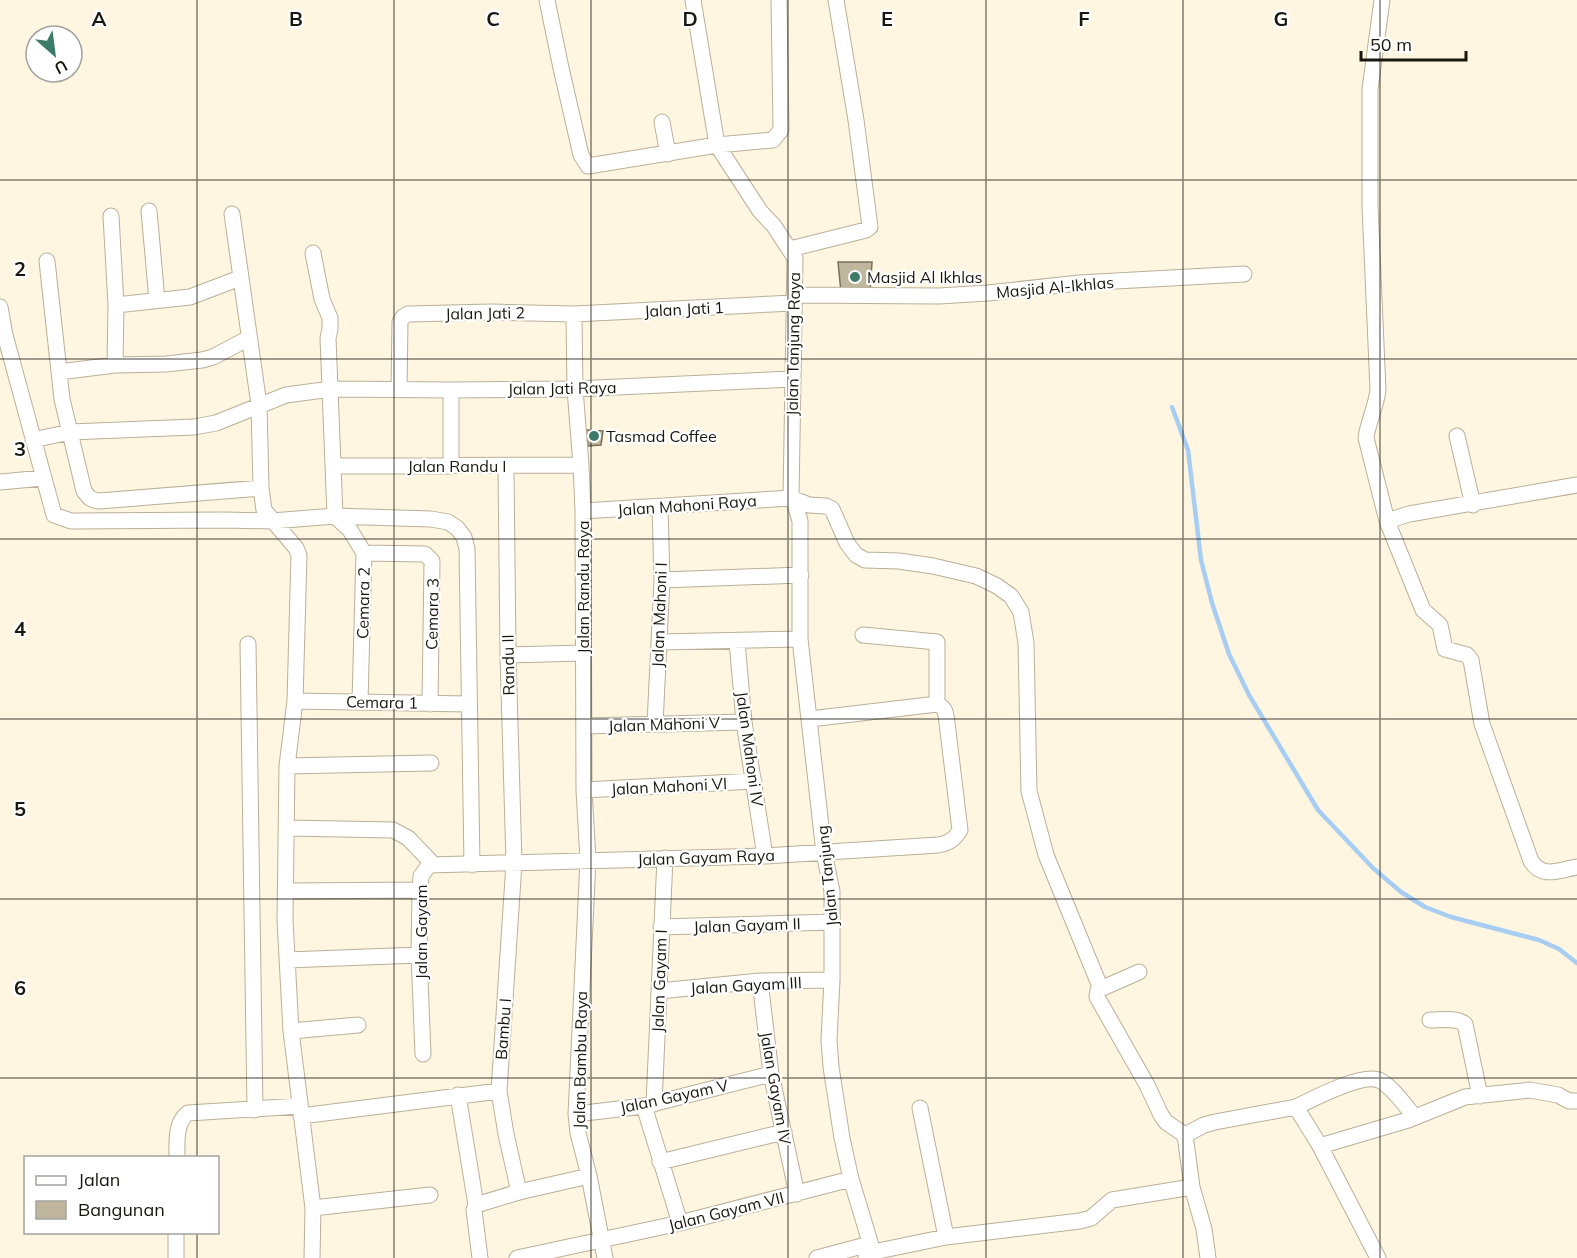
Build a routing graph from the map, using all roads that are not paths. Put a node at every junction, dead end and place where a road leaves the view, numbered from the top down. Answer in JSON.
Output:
{"nodes":[{"id":1,"x":547,"y":0,"type":"edge"},
{"id":2,"x":693,"y":0,"type":"edge"},
{"id":3,"x":779,"y":0,"type":"edge"},
{"id":4,"x":836,"y":0,"type":"edge"},
{"id":5,"x":1382,"y":0,"type":"edge"},
{"id":6,"x":662,"y":122,"type":"dead end"},
{"id":7,"x":717,"y":144,"type":"junction"},
{"id":8,"x":668,"y":154,"type":"junction"},
{"id":9,"x":149,"y":211,"type":"dead end"},
{"id":10,"x":232,"y":214,"type":"dead end"},
{"id":11,"x":111,"y":216,"type":"dead end"},
{"id":12,"x":790,"y":249,"type":"junction"},
{"id":13,"x":313,"y":252,"type":"dead end"},
{"id":14,"x":47,"y":261,"type":"dead end"},
{"id":15,"x":1244,"y":274,"type":"dead end"},
{"id":16,"x":240,"y":278,"type":"junction"},
{"id":17,"x":794,"y":299,"type":"junction"},
{"id":18,"x":156,"y":300,"type":"junction"},
{"id":19,"x":116,"y":305,"type":"junction"},
{"id":20,"x":0,"y":307,"type":"edge"},
{"id":21,"x":574,"y":314,"type":"junction"},
{"id":22,"x":3,"y":335,"type":"edge"},
{"id":23,"x":249,"y":338,"type":"junction"},
{"id":24,"x":115,"y":365,"type":"junction"},
{"id":25,"x":59,"y":372,"type":"junction"},
{"id":26,"x":792,"y":379,"type":"junction"},
{"id":27,"x":331,"y":389,"type":"junction"},
{"id":28,"x":575,"y":389,"type":"junction"},
{"id":29,"x":399,"y":390,"type":"junction"},
{"id":30,"x":451,"y":390,"type":"junction"},
{"id":31,"x":259,"y":405,"type":"junction"},
{"id":32,"x":70,"y":432,"type":"junction"},
{"id":33,"x":1456,"y":436,"type":"dead end"},
{"id":34,"x":33,"y":440,"type":"junction"},
{"id":35,"x":581,"y":465,"type":"junction"},
{"id":36,"x":333,"y":466,"type":"junction"},
{"id":37,"x":451,"y":466,"type":"junction"},
{"id":38,"x":506,"y":467,"type":"junction"},
{"id":39,"x":43,"y":478,"type":"junction"},
{"id":40,"x":0,"y":482,"type":"edge"},
{"id":41,"x":1577,"y":485,"type":"edge"},
{"id":42,"x":261,"y":488,"type":"junction"},
{"id":43,"x":790,"y":498,"type":"junction"},
{"id":44,"x":1473,"y":505,"type":"junction"},
{"id":45,"x":660,"y":507,"type":"junction"},
{"id":46,"x":583,"y":511,"type":"junction"},
{"id":47,"x":335,"y":516,"type":"junction"},
{"id":48,"x":1387,"y":520,"type":"junction"},
{"id":49,"x":272,"y":521,"type":"junction"},
{"id":50,"x":364,"y":553,"type":"junction"},
{"id":51,"x":801,"y":575,"type":"junction"},
{"id":52,"x":662,"y":580,"type":"junction"},
{"id":53,"x":862,"y":635,"type":"dead end"},
{"id":54,"x":800,"y":639,"type":"junction"},
{"id":55,"x":737,"y":641,"type":"junction"},
{"id":56,"x":660,"y":642,"type":"junction"},
{"id":57,"x":248,"y":644,"type":"dead end"},
{"id":58,"x":583,"y":653,"type":"junction"},
{"id":59,"x":508,"y":655,"type":"junction"},
{"id":60,"x":296,"y":701,"type":"junction"},
{"id":61,"x":360,"y":701,"type":"junction"},
{"id":62,"x":430,"y":704,"type":"junction"},
{"id":63,"x":469,"y":704,"type":"junction"},
{"id":64,"x":937,"y":705,"type":"junction"},
{"id":65,"x":810,"y":719,"type":"junction"},
{"id":66,"x":744,"y":722,"type":"junction"},
{"id":67,"x":655,"y":724,"type":"junction"},
{"id":68,"x":584,"y":726,"type":"junction"},
{"id":69,"x":431,"y":763,"type":"dead end"},
{"id":70,"x":287,"y":766,"type":"junction"},
{"id":71,"x":754,"y":781,"type":"junction"},
{"id":72,"x":584,"y":790,"type":"junction"},
{"id":73,"x":287,"y":828,"type":"junction"},
{"id":74,"x":824,"y":853,"type":"junction"},
{"id":75,"x":765,"y":856,"type":"junction"},
{"id":76,"x":665,"y":858,"type":"junction"},
{"id":77,"x":588,"y":860,"type":"junction"},
{"id":78,"x":514,"y":863,"type":"junction"},
{"id":79,"x":433,"y":864,"type":"junction"},
{"id":80,"x":472,"y":865,"type":"junction"},
{"id":81,"x":1577,"y":867,"type":"edge"},
{"id":82,"x":420,"y":890,"type":"junction"},
{"id":83,"x":286,"y":891,"type":"junction"},
{"id":84,"x":833,"y":922,"type":"junction"},
{"id":85,"x":661,"y":927,"type":"junction"},
{"id":86,"x":419,"y":955,"type":"junction"},
{"id":87,"x":287,"y":960,"type":"junction"},
{"id":88,"x":1139,"y":972,"type":"dead end"},
{"id":89,"x":832,"y":980,"type":"junction"},
{"id":90,"x":760,"y":981,"type":"junction"},
{"id":91,"x":1101,"y":989,"type":"junction"},
{"id":92,"x":659,"y":991,"type":"junction"},
{"id":93,"x":1430,"y":1020,"type":"dead end"},
{"id":94,"x":358,"y":1025,"type":"dead end"},
{"id":95,"x":291,"y":1031,"type":"junction"},
{"id":96,"x":423,"y":1054,"type":"dead end"},
{"id":97,"x":771,"y":1074,"type":"junction"},
{"id":98,"x":499,"y":1091,"type":"junction"},
{"id":99,"x":458,"y":1095,"type":"junction"},
{"id":100,"x":1480,"y":1096,"type":"junction"},
{"id":101,"x":1577,"y":1101,"type":"edge"},
{"id":102,"x":649,"y":1105,"type":"junction"},
{"id":103,"x":1296,"y":1107,"type":"junction"},
{"id":104,"x":920,"y":1108,"type":"dead end"},
{"id":105,"x":255,"y":1110,"type":"junction"},
{"id":106,"x":300,"y":1111,"type":"junction"},
{"id":107,"x":576,"y":1114,"type":"junction"},
{"id":108,"x":1416,"y":1117,"type":"junction"},
{"id":109,"x":783,"y":1132,"type":"junction"},
{"id":110,"x":1185,"y":1135,"type":"junction"},
{"id":111,"x":1320,"y":1146,"type":"junction"},
{"id":112,"x":177,"y":1156,"type":"edge"},
{"id":113,"x":660,"y":1161,"type":"junction"},
{"id":114,"x":589,"y":1176,"type":"junction"},
{"id":115,"x":851,"y":1179,"type":"junction"},
{"id":116,"x":1192,"y":1186,"type":"junction"},
{"id":117,"x":519,"y":1192,"type":"junction"},
{"id":118,"x":797,"y":1194,"type":"junction"},
{"id":119,"x":430,"y":1195,"type":"dead end"},
{"id":120,"x":476,"y":1205,"type":"junction"},
{"id":121,"x":313,"y":1208,"type":"junction"},
{"id":122,"x":680,"y":1223,"type":"junction"},
{"id":123,"x":176,"y":1234,"type":"edge"},
{"id":124,"x":946,"y":1237,"type":"junction"},
{"id":125,"x":601,"y":1241,"type":"junction"},
{"id":126,"x":869,"y":1255,"type":"edge"},
{"id":127,"x":176,"y":1258,"type":"edge"},
{"id":128,"x":312,"y":1258,"type":"edge"},
{"id":129,"x":480,"y":1258,"type":"edge"},
{"id":130,"x":517,"y":1258,"type":"edge"},
{"id":131,"x":605,"y":1258,"type":"edge"},
{"id":132,"x":818,"y":1258,"type":"edge"},
{"id":133,"x":1208,"y":1258,"type":"edge"},
{"id":134,"x":1378,"y":1258,"type":"edge"}],
"edges":[{"from":1,"to":8,"type":"street"},
{"from":2,"to":7,"type":"street","name":"Jalan Tanjung Raya"},
{"from":3,"to":7,"type":"street"},
{"from":4,"to":12,"type":"street"},
{"from":5,"to":48,"type":"street"},
{"from":6,"to":8,"type":"street"},
{"from":7,"to":8,"type":"street"},
{"from":7,"to":12,"type":"street","name":"Jalan Tanjung Raya"},
{"from":9,"to":18,"type":"street"},
{"from":10,"to":16,"type":"street"},
{"from":11,"to":19,"type":"street"},
{"from":12,"to":17,"type":"street","name":"Jalan Tanjung Raya"},
{"from":13,"to":27,"type":"street"},
{"from":14,"to":25,"type":"street"},
{"from":15,"to":17,"type":"street","name":"Masjid Al-Ikhlas"},
{"from":16,"to":18,"type":"street"},
{"from":16,"to":23,"type":"street"},
{"from":17,"to":21,"type":"street","name":"Jalan Jati 1"},
{"from":17,"to":26,"type":"street","name":"Jalan Tanjung Raya"},
{"from":18,"to":19,"type":"street"},
{"from":19,"to":24,"type":"street"},
{"from":20,"to":22,"type":"street"},
{"from":21,"to":28,"type":"street","name":"Jalan Randu Raya"},
{"from":21,"to":29,"type":"street","name":"Jalan Jati 2"},
{"from":22,"to":34,"type":"street"},
{"from":23,"to":24,"type":"street"},
{"from":23,"to":31,"type":"street"},
{"from":24,"to":25,"type":"street"},
{"from":25,"to":32,"type":"street"},
{"from":26,"to":28,"type":"street","name":"Jalan Jati Raya"},
{"from":26,"to":43,"type":"street","name":"Jalan Tanjung Raya"},
{"from":27,"to":29,"type":"street","name":"Jalan Jati Raya"},
{"from":27,"to":31,"type":"street","name":"Jalan Jati Raya"},
{"from":27,"to":36,"type":"street"},
{"from":28,"to":30,"type":"street","name":"Jalan Jati Raya"},
{"from":28,"to":35,"type":"street","name":"Jalan Randu Raya"},
{"from":29,"to":30,"type":"street","name":"Jalan Jati Raya"},
{"from":30,"to":37,"type":"street"},
{"from":31,"to":32,"type":"street","name":"Jalan Jati Raya"},
{"from":31,"to":42,"type":"street"},
{"from":32,"to":34,"type":"street","name":"Jalan Jati Raya"},
{"from":32,"to":42,"type":"street"},
{"from":33,"to":44,"type":"street"},
{"from":34,"to":39,"type":"street"},
{"from":35,"to":38,"type":"street","name":"Jalan Randu I"},
{"from":35,"to":46,"type":"street","name":"Jalan Randu Raya"},
{"from":36,"to":37,"type":"street","name":"Jalan Randu I"},
{"from":36,"to":47,"type":"street"},
{"from":37,"to":38,"type":"street","name":"Jalan Randu I"},
{"from":38,"to":59,"type":"street","name":"Randu II"},
{"from":39,"to":40,"type":"street"},
{"from":39,"to":49,"type":"street"},
{"from":41,"to":44,"type":"street"},
{"from":42,"to":49,"type":"street"},
{"from":43,"to":45,"type":"street","name":"Jalan Mahoni Raya"},
{"from":43,"to":51,"type":"street","name":"Jalan Tanjung"},
{"from":43,"to":91,"type":"street","name":"Jalan Mahoni Raya"},
{"from":44,"to":48,"type":"street"},
{"from":45,"to":46,"type":"street","name":"Jalan Mahoni Raya"},
{"from":45,"to":52,"type":"street","name":"Jalan Mahoni I"},
{"from":46,"to":58,"type":"street","name":"Jalan Randu Raya"},
{"from":47,"to":49,"type":"street"},
{"from":47,"to":50,"type":"street","name":"Cemara 2"},
{"from":47,"to":63,"type":"street"},
{"from":48,"to":81,"type":"street"},
{"from":49,"to":60,"type":"street"},
{"from":50,"to":61,"type":"street","name":"Cemara 2"},
{"from":50,"to":62,"type":"street","name":"Cemara 3"},
{"from":51,"to":52,"type":"street"},
{"from":51,"to":54,"type":"street","name":"Jalan Tanjung"},
{"from":52,"to":56,"type":"street","name":"Jalan Mahoni I"},
{"from":53,"to":64,"type":"street"},
{"from":54,"to":55,"type":"street"},
{"from":54,"to":65,"type":"street","name":"Jalan Tanjung"},
{"from":55,"to":56,"type":"street"},
{"from":55,"to":66,"type":"street","name":"Jalan Mahoni IV"},
{"from":56,"to":67,"type":"street","name":"Jalan Mahoni I"},
{"from":57,"to":105,"type":"street"},
{"from":58,"to":59,"type":"street"},
{"from":58,"to":68,"type":"street","name":"Jalan Randu Raya"},
{"from":59,"to":78,"type":"street","name":"Randu II"},
{"from":60,"to":61,"type":"street","name":"Cemara 1"},
{"from":60,"to":70,"type":"street"},
{"from":61,"to":62,"type":"street","name":"Cemara 1"},
{"from":62,"to":63,"type":"street","name":"Cemara 1"},
{"from":63,"to":80,"type":"street"},
{"from":64,"to":65,"type":"street"},
{"from":64,"to":74,"type":"street","name":"Jalan Gayam Raya"},
{"from":65,"to":74,"type":"street","name":"Jalan Tanjung"},
{"from":66,"to":67,"type":"street","name":"Jalan Mahoni V"},
{"from":66,"to":71,"type":"street","name":"Jalan Mahoni IV"},
{"from":67,"to":68,"type":"street","name":"Jalan Mahoni V"},
{"from":68,"to":72,"type":"street","name":"Jalan Randu Raya"},
{"from":69,"to":70,"type":"street"},
{"from":70,"to":73,"type":"street"},
{"from":71,"to":72,"type":"street","name":"Jalan Mahoni VI"},
{"from":71,"to":75,"type":"street","name":"Jalan Mahoni IV"},
{"from":72,"to":77,"type":"street","name":"Jalan Randu Raya"},
{"from":73,"to":79,"type":"street"},
{"from":73,"to":83,"type":"street"},
{"from":74,"to":75,"type":"street","name":"Jalan Gayam Raya"},
{"from":74,"to":84,"type":"street","name":"Jalan Tanjung"},
{"from":75,"to":76,"type":"street","name":"Jalan Gayam Raya"},
{"from":76,"to":77,"type":"street","name":"Jalan Gayam Raya"},
{"from":76,"to":85,"type":"street","name":"Jalan Gayam I"},
{"from":77,"to":78,"type":"street","name":"Jalan Gayam"},
{"from":77,"to":107,"type":"street","name":"Jalan Bambu Raya"},
{"from":78,"to":80,"type":"street","name":"Jalan Gayam"},
{"from":78,"to":98,"type":"street","name":"Bambu I"},
{"from":79,"to":80,"type":"street","name":"Jalan Gayam"},
{"from":79,"to":82,"type":"street","name":"Jalan Gayam"},
{"from":82,"to":83,"type":"street"},
{"from":82,"to":86,"type":"street","name":"Jalan Gayam"},
{"from":83,"to":87,"type":"street"},
{"from":84,"to":85,"type":"street","name":"Jalan Gayam II"},
{"from":84,"to":89,"type":"street","name":"Jalan Tanjung"},
{"from":85,"to":92,"type":"street","name":"Jalan Gayam I"},
{"from":86,"to":87,"type":"street"},
{"from":86,"to":96,"type":"street","name":"Jalan Gayam"},
{"from":87,"to":95,"type":"street"},
{"from":88,"to":91,"type":"street"},
{"from":89,"to":90,"type":"street","name":"Jalan Gayam III"},
{"from":89,"to":115,"type":"street","name":"Jalan Tanjung"},
{"from":90,"to":92,"type":"street","name":"Jalan Gayam III"},
{"from":90,"to":97,"type":"street","name":"Jalan Gayam IV"},
{"from":91,"to":110,"type":"street"},
{"from":92,"to":102,"type":"street","name":"Jalan Gayam I"},
{"from":93,"to":100,"type":"street"},
{"from":94,"to":95,"type":"street"},
{"from":95,"to":106,"type":"street"},
{"from":97,"to":102,"type":"street","name":"Jalan Gayam V"},
{"from":97,"to":109,"type":"street","name":"Jalan Gayam IV"},
{"from":98,"to":99,"type":"street"},
{"from":98,"to":117,"type":"street","name":"Bambu I"},
{"from":99,"to":106,"type":"street"},
{"from":99,"to":120,"type":"street"},
{"from":100,"to":101,"type":"street"},
{"from":100,"to":108,"type":"street"},
{"from":102,"to":107,"type":"street","name":"Jalan Gayam V"},
{"from":102,"to":113,"type":"street","name":"Jalan Gayam I"},
{"from":103,"to":108,"type":"street"},
{"from":103,"to":110,"type":"street"},
{"from":103,"to":111,"type":"street"},
{"from":104,"to":124,"type":"street"},
{"from":105,"to":106,"type":"street"},
{"from":105,"to":112,"type":"street"},
{"from":106,"to":121,"type":"street"},
{"from":107,"to":114,"type":"street","name":"Jalan Bambu Raya"},
{"from":108,"to":111,"type":"street"},
{"from":109,"to":113,"type":"street"},
{"from":109,"to":118,"type":"street","name":"Jalan Gayam IV"},
{"from":110,"to":116,"type":"street"},
{"from":111,"to":134,"type":"street"},
{"from":113,"to":122,"type":"street","name":"Jalan Gayam I"},
{"from":114,"to":117,"type":"street"},
{"from":114,"to":125,"type":"street","name":"Jalan Bambu Raya"},
{"from":115,"to":118,"type":"street","name":"Jalan Gayam VII"},
{"from":115,"to":126,"type":"street","name":"Jalan Tanjung"},
{"from":116,"to":124,"type":"street"},
{"from":116,"to":133,"type":"street"},
{"from":117,"to":120,"type":"street"},
{"from":118,"to":122,"type":"street","name":"Jalan Gayam VII"},
{"from":119,"to":121,"type":"street"},
{"from":120,"to":129,"type":"street"},
{"from":121,"to":128,"type":"street"},
{"from":122,"to":125,"type":"street","name":"Jalan Gayam VII"},
{"from":123,"to":127,"type":"street"},
{"from":124,"to":126,"type":"street"},
{"from":125,"to":130,"type":"street","name":"Jalan Gayam VII"},
{"from":125,"to":131,"type":"street","name":"Jalan Bambu Raya"},
{"from":126,"to":132,"type":"street"}]}
